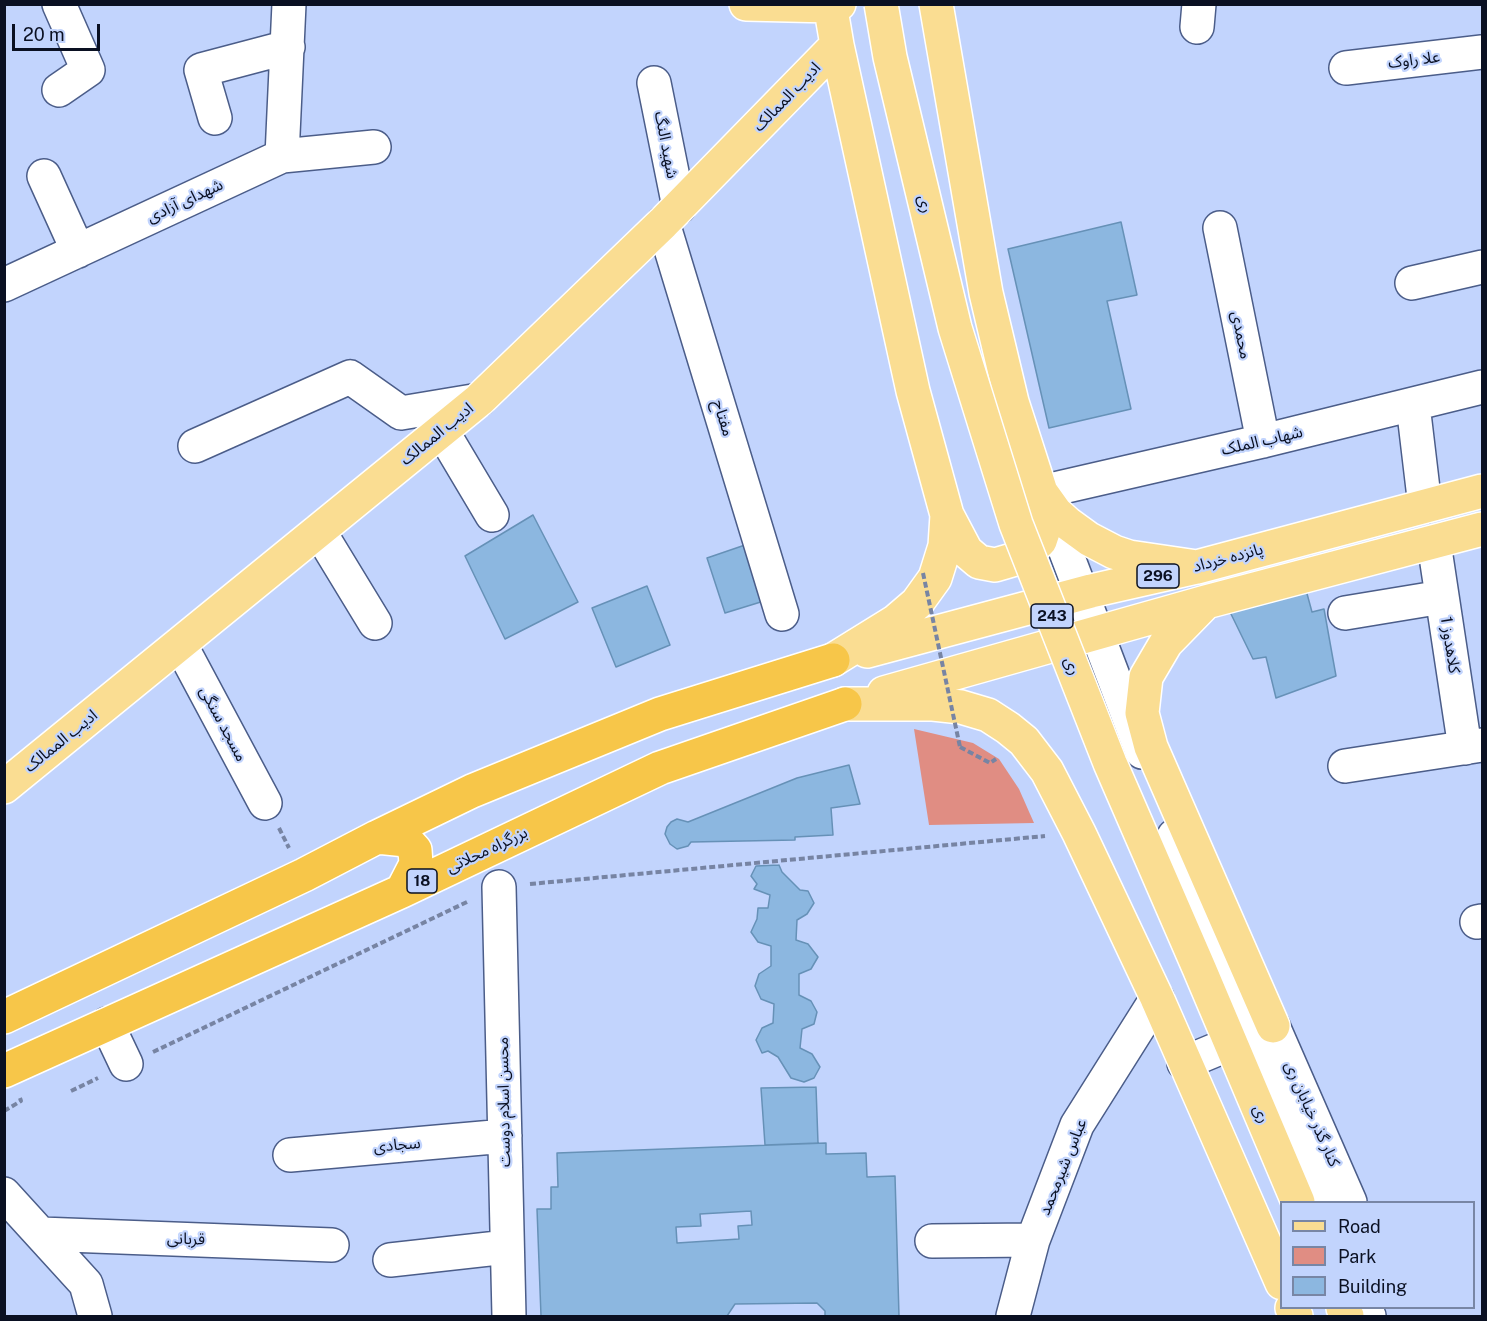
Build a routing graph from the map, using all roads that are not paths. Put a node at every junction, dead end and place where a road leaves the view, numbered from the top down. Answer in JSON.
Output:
{"nodes":[{"id":1,"x":59,"y":4,"type":"edge"},
{"id":2,"x":289,"y":4,"type":"edge"},
{"id":3,"x":746,"y":4,"type":"edge"},
{"id":4,"x":881,"y":4,"type":"edge"},
{"id":5,"x":936,"y":4,"type":"edge"},
{"id":6,"x":833,"y":5,"type":"edge"},
{"id":7,"x":837,"y":45,"type":"junction"},
{"id":8,"x":288,"y":46,"type":"junction"},
{"id":9,"x":1482,"y":52,"type":"edge"},
{"id":10,"x":1346,"y":68,"type":"dead end"},
{"id":11,"x":654,"y":83,"type":"dead end"},
{"id":12,"x":59,"y":90,"type":"dead end"},
{"id":13,"x":215,"y":118,"type":"dead end"},
{"id":14,"x":374,"y":147,"type":"dead end"},
{"id":15,"x":282,"y":156,"type":"junction"},
{"id":16,"x":44,"y":176,"type":"dead end"},
{"id":17,"x":671,"y":215,"type":"junction"},
{"id":18,"x":1220,"y":228,"type":"dead end"},
{"id":19,"x":78,"y":251,"type":"junction"},
{"id":20,"x":1482,"y":267,"type":"edge"},
{"id":21,"x":1412,"y":283,"type":"dead end"},
{"id":22,"x":4,"y":285,"type":"edge"},
{"id":23,"x":1482,"y":387,"type":"edge"},
{"id":24,"x":479,"y":400,"type":"junction"},
{"id":25,"x":1413,"y":405,"type":"junction"},
{"id":26,"x":442,"y":431,"type":"junction"},
{"id":27,"x":1263,"y":441,"type":"junction"},
{"id":28,"x":195,"y":446,"type":"dead end"},
{"id":29,"x":1038,"y":481,"type":"junction"},
{"id":30,"x":1482,"y":490,"type":"edge"},
{"id":31,"x":1425,"y":506,"type":"junction"},
{"id":32,"x":492,"y":515,"type":"dead end"},
{"id":33,"x":947,"y":515,"type":"junction"},
{"id":34,"x":1482,"y":529,"type":"edge"},
{"id":35,"x":319,"y":531,"type":"junction"},
{"id":36,"x":1434,"y":543,"type":"junction"},
{"id":37,"x":1197,"y":567,"type":"junction"},
{"id":38,"x":1442,"y":597,"type":"junction"},
{"id":39,"x":1206,"y":602,"type":"junction"},
{"id":40,"x":1345,"y":613,"type":"dead end"},
{"id":41,"x":782,"y":614,"type":"dead end"},
{"id":42,"x":375,"y":623,"type":"dead end"},
{"id":43,"x":180,"y":644,"type":"junction"},
{"id":44,"x":833,"y":660,"type":"junction"},
{"id":45,"x":844,"y":704,"type":"junction"},
{"id":46,"x":1474,"y":747,"type":"edge"},
{"id":47,"x":1345,"y":766,"type":"dead end"},
{"id":48,"x":4,"y":787,"type":"edge"},
{"id":49,"x":265,"y":803,"type":"road end"},
{"id":50,"x":377,"y":837,"type":"junction"},
{"id":51,"x":499,"y":887,"type":"road end"},
{"id":52,"x":402,"y":891,"type":"junction"},
{"id":53,"x":1157,"y":998,"type":"junction"},
{"id":54,"x":4,"y":1017,"type":"edge"},
{"id":55,"x":107,"y":1024,"type":"junction"},
{"id":56,"x":1262,"y":1031,"type":"junction"},
{"id":57,"x":1184,"y":1063,"type":"junction"},
{"id":58,"x":126,"y":1064,"type":"road end"},
{"id":59,"x":4,"y":1071,"type":"edge"},
{"id":60,"x":505,"y":1136,"type":"junction"},
{"id":61,"x":290,"y":1155,"type":"dead end"},
{"id":62,"x":4,"y":1194,"type":"edge"},
{"id":63,"x":1297,"y":1201,"type":"edge"},
{"id":64,"x":1320,"y":1201,"type":"edge"},
{"id":65,"x":1349,"y":1201,"type":"edge"},
{"id":66,"x":41,"y":1234,"type":"junction"},
{"id":67,"x":1033,"y":1240,"type":"junction"},
{"id":68,"x":932,"y":1241,"type":"dead end"},
{"id":69,"x":332,"y":1245,"type":"dead end"},
{"id":70,"x":507,"y":1247,"type":"junction"},
{"id":71,"x":390,"y":1260,"type":"dead end"},
{"id":72,"x":1280,"y":1281,"type":"edge"},
{"id":73,"x":95,"y":1317,"type":"edge"},
{"id":74,"x":509,"y":1317,"type":"edge"},
{"id":75,"x":1013,"y":1317,"type":"edge"}],
"edges":[{"from":1,"to":12,"type":"street"},
{"from":2,"to":8,"type":"street"},
{"from":3,"to":6,"type":"main road"},
{"from":4,"to":63,"type":"main road","name":"ری","number":"243","bridge":true},
{"from":5,"to":29,"type":"main road"},
{"from":6,"to":7,"type":"main road"},
{"from":7,"to":17,"type":"main road","name":"ادیب الممالک"},
{"from":7,"to":33,"type":"main road"},
{"from":8,"to":13,"type":"street"},
{"from":8,"to":15,"type":"street"},
{"from":9,"to":10,"type":"street","name":"علا راوک"},
{"from":11,"to":17,"type":"street","name":"شهید النگ"},
{"from":14,"to":15,"type":"street","name":"شهدای آزادی"},
{"from":15,"to":19,"type":"street","name":"شهدای آزادی"},
{"from":16,"to":19,"type":"street"},
{"from":17,"to":24,"type":"main road","name":"ادیب الممالک"},
{"from":17,"to":41,"type":"street","name":"مفتاح"},
{"from":18,"to":27,"type":"street","name":"محمدی"},
{"from":19,"to":22,"type":"street","name":"شهدای آزادی"},
{"from":20,"to":21,"type":"street"},
{"from":23,"to":25,"type":"street","name":"شهاب الملک"},
{"from":24,"to":26,"type":"main road","name":"ادیب الممالک"},
{"from":24,"to":28,"type":"street"},
{"from":25,"to":27,"type":"street","name":"شهاب الملک"},
{"from":25,"to":31,"type":"street"},
{"from":26,"to":32,"type":"street"},
{"from":26,"to":35,"type":"main road","name":"ادیب الممالک"},
{"from":27,"to":29,"type":"street","name":"شهاب الملک"},
{"from":29,"to":33,"type":"main road"},
{"from":29,"to":37,"type":"main road"},
{"from":29,"to":56,"type":"street"},
{"from":30,"to":31,"type":"main road","name":"پانزده خرداد","number":"296"},
{"from":31,"to":37,"type":"main road","name":"پانزده خرداد","number":"296"},
{"from":33,"to":44,"type":"main road"},
{"from":34,"to":36,"type":"main road","number":"296"},
{"from":35,"to":42,"type":"street"},
{"from":35,"to":43,"type":"main road","name":"ادیب الممالک"},
{"from":36,"to":38,"type":"street","name":"کلاهدوز 1"},
{"from":36,"to":39,"type":"main road","number":"296"},
{"from":37,"to":44,"type":"main road","name":"پانزده خرداد","number":"296"},
{"from":38,"to":40,"type":"street"},
{"from":38,"to":46,"type":"street","name":"کلاهدوز 1"},
{"from":39,"to":45,"type":"main road","number":"296"},
{"from":39,"to":56,"type":"main road"},
{"from":43,"to":48,"type":"main road","name":"ادیب الممالک"},
{"from":43,"to":49,"type":"street","name":"مسجد سنگی"},
{"from":44,"to":50,"type":"highway"},
{"from":45,"to":52,"type":"highway","name":"بزرگراه محلاتی","number":"18"},
{"from":45,"to":53,"type":"main road"},
{"from":46,"to":47,"type":"street"},
{"from":50,"to":52,"type":"highway"},
{"from":50,"to":54,"type":"highway"},
{"from":51,"to":60,"type":"street","name":"محسن اسلام دوست"},
{"from":52,"to":55,"type":"highway","name":"بزرگراه محلاتی","number":"18"},
{"from":53,"to":57,"type":"main road"},
{"from":53,"to":67,"type":"street","name":"عباس شیرمحمد"},
{"from":55,"to":58,"type":"street"},
{"from":55,"to":59,"type":"highway","name":"بزرگراه محلاتی","number":"18"},
{"from":56,"to":57,"type":"street"},
{"from":56,"to":64,"type":"street"},
{"from":56,"to":65,"type":"street","name":"کنار گذر خیابان ری"},
{"from":57,"to":72,"type":"main road"},
{"from":60,"to":61,"type":"street","name":"سجادی"},
{"from":60,"to":70,"type":"street","name":"محسن اسلام دوست"},
{"from":62,"to":66,"type":"street"},
{"from":66,"to":69,"type":"street","name":"قربانی"},
{"from":66,"to":73,"type":"street"},
{"from":67,"to":68,"type":"street"},
{"from":67,"to":75,"type":"street","name":"عباس شیرمحمد"},
{"from":70,"to":71,"type":"street"},
{"from":70,"to":74,"type":"street","name":"محسن اسلام دوست"}]}
